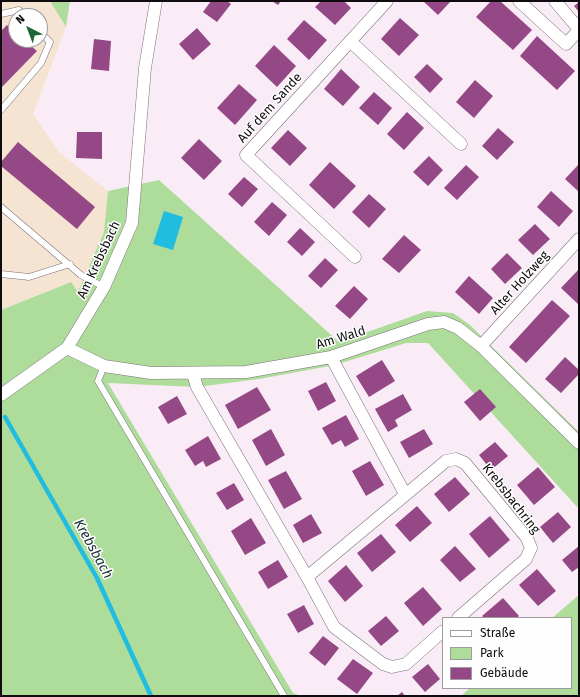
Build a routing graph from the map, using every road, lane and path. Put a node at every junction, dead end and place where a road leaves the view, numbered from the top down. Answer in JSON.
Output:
{"nodes":[{"id":1,"x":156,"y":1,"type":"edge"},
{"id":2,"x":387,"y":1,"type":"edge"},
{"id":3,"x":519,"y":1,"type":"edge"},
{"id":4,"x":554,"y":1,"type":"edge"},
{"id":5,"x":579,"y":30,"type":"edge"},
{"id":6,"x":350,"y":41,"type":"junction"},
{"id":7,"x":48,"y":48,"type":"edge"},
{"id":8,"x":1,"y":110,"type":"edge"},
{"id":9,"x":461,"y":144,"type":"dead end"},
{"id":10,"x":1,"y":206,"type":"edge"},
{"id":11,"x":579,"y":239,"type":"edge"},
{"id":12,"x":355,"y":257,"type":"dead end"},
{"id":13,"x":70,"y":264,"type":"junction"},
{"id":14,"x":1,"y":274,"type":"edge"},
{"id":15,"x":104,"y":287,"type":"junction"},
{"id":16,"x":481,"y":346,"type":"junction"},
{"id":17,"x":67,"y":348,"type":"junction"},
{"id":18,"x":331,"y":357,"type":"junction"},
{"id":19,"x":104,"y":366,"type":"junction"},
{"id":20,"x":193,"y":374,"type":"junction"},
{"id":21,"x":1,"y":396,"type":"edge"},
{"id":22,"x":579,"y":443,"type":"edge"},
{"id":23,"x":406,"y":494,"type":"junction"},
{"id":24,"x":307,"y":577,"type":"junction"},
{"id":25,"x":459,"y":617,"type":"edge"},
{"id":26,"x":442,"y":632,"type":"edge"},
{"id":27,"x":284,"y":696,"type":"edge"}],
"edges":[{"from":1,"to":15,"type":"street","name":"Am Krebsbach"},
{"from":2,"to":6,"type":"street","name":"Auf dem Sande"},
{"from":3,"to":5,"type":"street"},
{"from":4,"to":5,"type":"street"},
{"from":6,"to":9,"type":"street"},
{"from":6,"to":12,"type":"street","name":"Auf dem Sande"},
{"from":7,"to":8,"type":"lane"},
{"from":10,"to":13,"type":"lane"},
{"from":11,"to":16,"type":"street","name":"Alter Holzweg"},
{"from":13,"to":14,"type":"lane"},
{"from":13,"to":15,"type":"lane"},
{"from":15,"to":17,"type":"street","name":"Am Krebsbach"},
{"from":16,"to":18,"type":"street","name":"Am Wald"},
{"from":16,"to":22,"type":"street","name":"Am Wald"},
{"from":17,"to":19,"type":"street","name":"Am Wald"},
{"from":17,"to":21,"type":"street","name":"Am Krebsbach"},
{"from":18,"to":20,"type":"street","name":"Am Wald"},
{"from":18,"to":23,"type":"street"},
{"from":19,"to":20,"type":"street","name":"Am Wald"},
{"from":19,"to":27,"type":"lane"},
{"from":20,"to":24,"type":"street"},
{"from":23,"to":24,"type":"street","name":"Krebsbachring"},
{"from":23,"to":25,"type":"street","name":"Krebsbachring"},
{"from":24,"to":26,"type":"street"}]}
